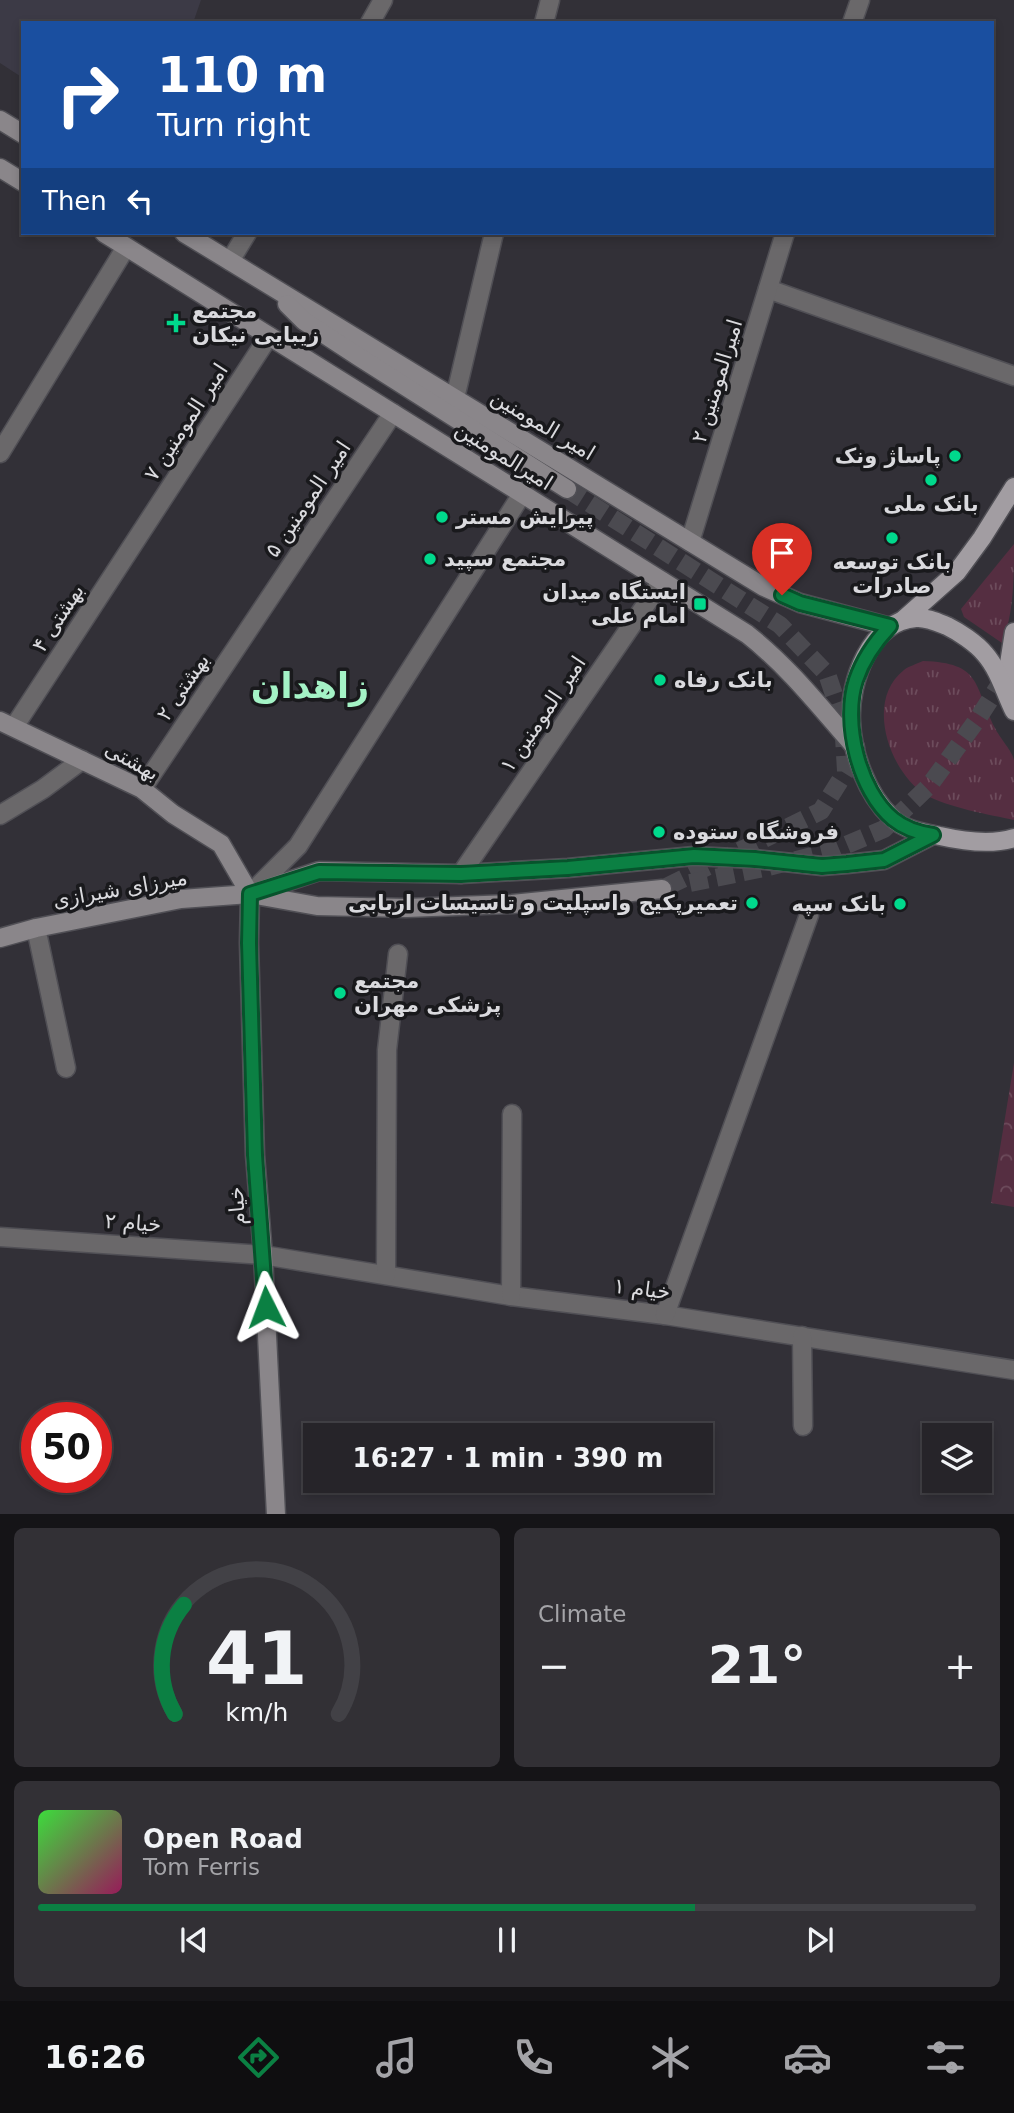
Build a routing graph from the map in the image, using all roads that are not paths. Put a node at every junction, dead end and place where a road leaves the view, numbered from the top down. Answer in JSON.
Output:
{"nodes":[{"id":1,"x":383,"y":0,"type":"edge"},
{"id":2,"x":550,"y":0,"type":"edge"},
{"id":3,"x":860,"y":0,"type":"edge"},
{"id":4,"x":371,"y":21,"type":"edge"},
{"id":5,"x":545,"y":21,"type":"edge"},
{"id":6,"x":853,"y":21,"type":"edge"},
{"id":7,"x":0,"y":120,"type":"edge"},
{"id":8,"x":21,"y":133,"type":"edge"},
{"id":9,"x":0,"y":168,"type":"edge"},
{"id":10,"x":21,"y":181,"type":"edge"},
{"id":11,"x":107,"y":235,"type":"edge"},
{"id":12,"x":187,"y":235,"type":"edge"},
{"id":13,"x":246,"y":235,"type":"edge"},
{"id":14,"x":494,"y":235,"type":"edge"},
{"id":15,"x":784,"y":235,"type":"edge"},
{"id":16,"x":126,"y":247,"type":"junction"},
{"id":17,"x":230,"y":261,"type":"junction"},
{"id":18,"x":262,"y":280,"type":"junction"},
{"id":19,"x":768,"y":289,"type":"junction"},
{"id":20,"x":269,"y":336,"type":"junction"},
{"id":21,"x":1014,"y":376,"type":"edge"},
{"id":22,"x":455,"y":398,"type":"junction"},
{"id":23,"x":393,"y":413,"type":"junction"},
{"id":24,"x":0,"y":453,"type":"edge"},
{"id":25,"x":1014,"y":488,"type":"edge"},
{"id":26,"x":567,"y":489,"type":"tunnel mouth"},
{"id":27,"x":522,"y":494,"type":"junction"},
{"id":28,"x":140,"y":533,"type":"joint"},
{"id":29,"x":691,"y":542,"type":"junction"},
{"id":30,"x":662,"y":581,"type":"junction"},
{"id":31,"x":261,"y":611,"type":"joint"},
{"id":32,"x":897,"y":623,"type":"junction"},
{"id":33,"x":1014,"y":632,"type":"edge"},
{"id":34,"x":1005,"y":689,"type":"junction"},
{"id":35,"x":1014,"y":711,"type":"edge"},
{"id":36,"x":7,"y":724,"type":"edge"},
{"id":37,"x":855,"y":747,"type":"junction"},
{"id":38,"x":82,"y":760,"type":"junction"},
{"id":39,"x":142,"y":789,"type":"junction"},
{"id":40,"x":0,"y":815,"type":"edge"},
{"id":41,"x":933,"y":835,"type":"junction"},
{"id":42,"x":1014,"y":838,"type":"edge"},
{"id":43,"x":982,"y":841,"type":"junction"},
{"id":44,"x":1014,"y":849,"type":"edge"},
{"id":45,"x":461,"y":874,"type":"junction"},
{"id":46,"x":662,"y":889,"type":"tunnel mouth"},
{"id":47,"x":250,"y":894,"type":"junction"},
{"id":48,"x":809,"y":915,"type":"dead end"},
{"id":49,"x":36,"y":928,"type":"junction"},
{"id":50,"x":0,"y":938,"type":"edge"},
{"id":51,"x":398,"y":954,"type":"dead end"},
{"id":52,"x":66,"y":1068,"type":"dead end"},
{"id":53,"x":512,"y":1114,"type":"dead end"},
{"id":54,"x":0,"y":1237,"type":"edge"},
{"id":55,"x":263,"y":1255,"type":"junction"},
{"id":56,"x":386,"y":1275,"type":"junction"},
{"id":57,"x":511,"y":1296,"type":"junction"},
{"id":58,"x":664,"y":1315,"type":"junction"},
{"id":59,"x":802,"y":1336,"type":"junction"},
{"id":60,"x":1014,"y":1370,"type":"edge"},
{"id":61,"x":803,"y":1426,"type":"dead end"},
{"id":62,"x":276,"y":1514,"type":"edge"}],
"edges":[{"from":1,"to":4,"type":"street"},
{"from":2,"to":5,"type":"street"},
{"from":3,"to":6,"type":"street"},
{"from":7,"to":8,"type":"main road"},
{"from":9,"to":10,"type":"main road"},
{"from":11,"to":16,"type":"main road","name":"امیرالمومنین"},
{"from":12,"to":17,"type":"main road","name":"امیر المومنین"},
{"from":13,"to":17,"type":"street"},
{"from":14,"to":22,"type":"street"},
{"from":15,"to":19,"type":"street","name":"امیرالمومنین ۲"},
{"from":16,"to":20,"type":"main road","name":"امیرالمومنین"},
{"from":16,"to":24,"type":"street"},
{"from":17,"to":18,"type":"main road","name":"امیر المومنین"},
{"from":18,"to":22,"type":"main road","name":"امیر المومنین"},
{"from":18,"to":26,"type":"main road"},
{"from":19,"to":21,"type":"street"},
{"from":19,"to":29,"type":"street","name":"امیرالمومنین ۲"},
{"from":20,"to":23,"type":"main road","name":"امیرالمومنین"},
{"from":20,"to":28,"type":"street","name":"امیر المومنین ۷"},
{"from":22,"to":29,"type":"main road","name":"امیر المومنین"},
{"from":23,"to":27,"type":"main road","name":"امیرالمومنین"},
{"from":23,"to":31,"type":"street","name":"امیر المومنین ۵"},
{"from":25,"to":32,"type":"main road"},
{"from":27,"to":30,"type":"main road","name":"امیرالمومنین"},
{"from":27,"to":47,"type":"street"},
{"from":28,"to":36,"type":"street","name":"بهشتی ۴"},
{"from":29,"to":32,"type":"main road","name":"امیر المومنین"},
{"from":30,"to":37,"type":"main road","name":"امیرالمومنین"},
{"from":30,"to":45,"type":"street","name":"امیر المومنین ۱"},
{"from":31,"to":39,"type":"street","name":"بهشتی ۲"},
{"from":32,"to":34,"type":"main road"},
{"from":32,"to":37,"type":"main road"},
{"from":33,"to":34,"type":"main road"},
{"from":34,"to":35,"type":"main road"},
{"from":36,"to":38,"type":"main road","name":"بهشتی"},
{"from":37,"to":41,"type":"main road"},
{"from":38,"to":39,"type":"main road","name":"بهشتی"},
{"from":38,"to":40,"type":"street"},
{"from":39,"to":47,"type":"main road","name":"بهشتی"},
{"from":41,"to":43,"type":"main road"},
{"from":41,"to":45,"type":"main road"},
{"from":42,"to":43,"type":"main road"},
{"from":43,"to":44,"type":"main road"},
{"from":45,"to":47,"type":"main road"},
{"from":46,"to":47,"type":"main road"},
{"from":47,"to":49,"type":"main road","name":"میرزای شیرازی"},
{"from":47,"to":55,"type":"main road","name":"خیام"},
{"from":48,"to":58,"type":"street"},
{"from":49,"to":50,"type":"main road","name":"میرزای شیرازی"},
{"from":49,"to":52,"type":"street"},
{"from":51,"to":56,"type":"street"},
{"from":53,"to":57,"type":"street"},
{"from":54,"to":55,"type":"street","name":"خیام ۲"},
{"from":55,"to":56,"type":"street","name":"خیام ۱"},
{"from":55,"to":62,"type":"main road","name":"خیام"},
{"from":56,"to":57,"type":"street","name":"خیام ۱"},
{"from":57,"to":58,"type":"street","name":"خیام ۱"},
{"from":58,"to":59,"type":"street","name":"خیام ۱"},
{"from":59,"to":60,"type":"street","name":"خیام ۱"},
{"from":59,"to":61,"type":"street"}]}
